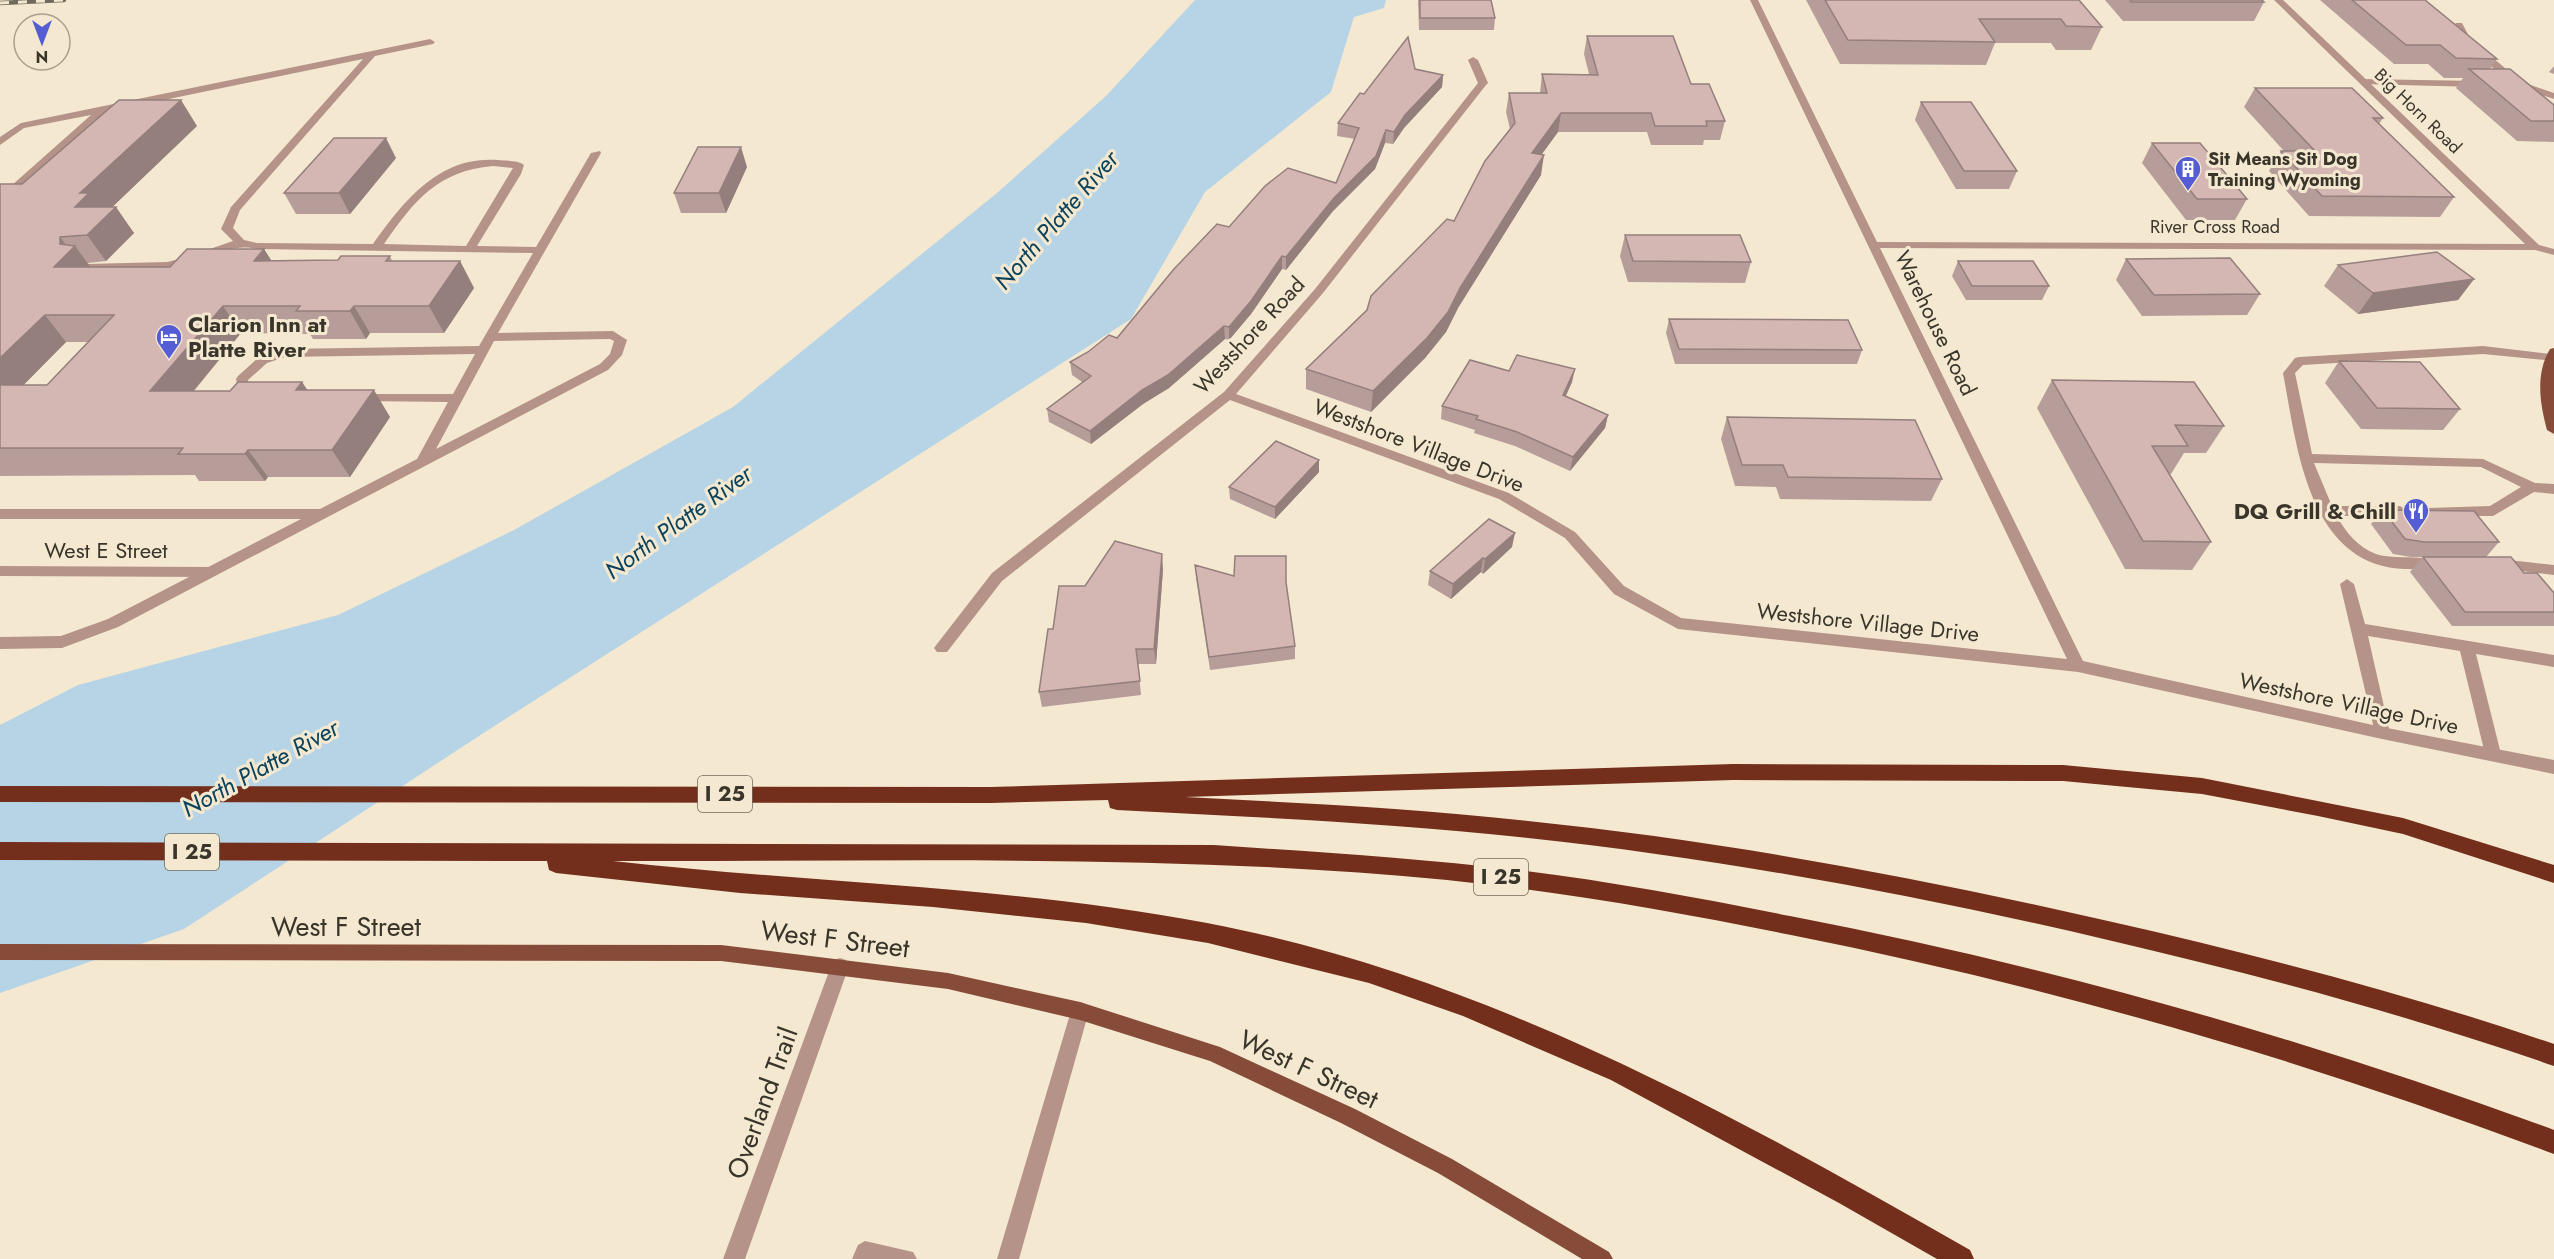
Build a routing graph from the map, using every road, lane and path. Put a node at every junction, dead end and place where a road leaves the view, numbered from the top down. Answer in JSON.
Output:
{"nodes":[{"id":1,"x":1754,"y":0,"type":"edge"},
{"id":2,"x":2278,"y":0,"type":"edge"},
{"id":3,"x":2459,"y":26,"type":"edge"},
{"id":4,"x":430,"y":42,"type":"dead end"},
{"id":5,"x":372,"y":54,"type":"junction"},
{"id":6,"x":1473,"y":60,"type":"dead end"},
{"id":7,"x":2363,"y":82,"type":"junction"},
{"id":8,"x":2495,"y":84,"type":"edge"},
{"id":9,"x":2507,"y":84,"type":"edge"},
{"id":10,"x":2519,"y":84,"type":"junction"},
{"id":11,"x":2554,"y":96,"type":"edge"},
{"id":12,"x":2545,"y":105,"type":"edge"},
{"id":13,"x":103,"y":109,"type":"junction"},
{"id":14,"x":0,"y":142,"type":"edge"},
{"id":15,"x":596,"y":153,"type":"dead end"},
{"id":16,"x":15,"y":188,"type":"edge"},
{"id":17,"x":240,"y":242,"type":"junction"},
{"id":18,"x":1875,"y":245,"type":"junction"},
{"id":19,"x":2535,"y":247,"type":"junction"},
{"id":20,"x":376,"y":248,"type":"junction"},
{"id":21,"x":469,"y":249,"type":"junction"},
{"id":22,"x":540,"y":250,"type":"junction"},
{"id":23,"x":2554,"y":252,"type":"edge"},
{"id":24,"x":86,"y":267,"type":"edge"},
{"id":25,"x":490,"y":337,"type":"junction"},
{"id":26,"x":483,"y":350,"type":"junction"},
{"id":27,"x":2552,"y":355,"type":"edge"},
{"id":28,"x":1228,"y":395,"type":"junction"},
{"id":29,"x":267,"y":396,"type":"edge"},
{"id":30,"x":350,"y":397,"type":"edge"},
{"id":31,"x":457,"y":398,"type":"junction"},
{"id":32,"x":2554,"y":430,"type":"edge"},
{"id":33,"x":2306,"y":458,"type":"junction"},
{"id":34,"x":422,"y":462,"type":"junction"},
{"id":35,"x":2532,"y":487,"type":"junction"},
{"id":36,"x":2554,"y":489,"type":"edge"},
{"id":37,"x":2325,"y":511,"type":"junction"},
{"id":38,"x":0,"y":514,"type":"edge"},
{"id":39,"x":322,"y":514,"type":"junction"},
{"id":40,"x":2456,"y":564,"type":"edge"},
{"id":41,"x":2480,"y":564,"type":"edge"},
{"id":42,"x":2554,"y":570,"type":"edge"},
{"id":43,"x":0,"y":571,"type":"edge"},
{"id":44,"x":212,"y":572,"type":"junction"},
{"id":45,"x":2348,"y":584,"type":"dead end"},
{"id":46,"x":2359,"y":629,"type":"junction"},
{"id":47,"x":0,"y":643,"type":"edge"},
{"id":48,"x":2467,"y":647,"type":"junction"},
{"id":49,"x":942,"y":648,"type":"dead end"},
{"id":50,"x":2554,"y":661,"type":"edge"},
{"id":51,"x":2078,"y":666,"type":"junction"},
{"id":52,"x":2382,"y":733,"type":"junction"},
{"id":53,"x":2493,"y":754,"type":"junction"},
{"id":54,"x":2554,"y":767,"type":"edge"},
{"id":55,"x":0,"y":794,"type":"edge"},
{"id":56,"x":990,"y":795,"type":"junction"},
{"id":57,"x":0,"y":851,"type":"edge"},
{"id":58,"x":471,"y":854,"type":"junction"},
{"id":59,"x":2554,"y":874,"type":"edge"},
{"id":60,"x":0,"y":952,"type":"edge"},
{"id":61,"x":840,"y":966,"type":"junction"},
{"id":62,"x":1080,"y":1011,"type":"junction"},
{"id":63,"x":2554,"y":1055,"type":"edge"},
{"id":64,"x":2554,"y":1142,"type":"edge"},
{"id":65,"x":734,"y":1259,"type":"edge"},
{"id":66,"x":863,"y":1259,"type":"edge"},
{"id":67,"x":906,"y":1259,"type":"edge"},
{"id":68,"x":1008,"y":1259,"type":"edge"},
{"id":69,"x":1602,"y":1259,"type":"edge"},
{"id":70,"x":1961,"y":1259,"type":"edge"}],
"edges":[{"from":1,"to":18,"type":"street","name":"Warehouse Road"},
{"from":2,"to":7,"type":"street","name":"Big Horn Road"},
{"from":3,"to":10,"type":"street"},
{"from":4,"to":5,"type":"street"},
{"from":5,"to":13,"type":"street"},
{"from":5,"to":17,"type":"street"},
{"from":6,"to":28,"type":"street","name":"Westshore Road"},
{"from":7,"to":8,"type":"street"},
{"from":7,"to":19,"type":"street","name":"Big Horn Road"},
{"from":9,"to":10,"type":"street"},
{"from":10,"to":11,"type":"street"},
{"from":10,"to":12,"type":"street"},
{"from":13,"to":14,"type":"street"},
{"from":13,"to":16,"type":"street"},
{"from":15,"to":22,"type":"street"},
{"from":17,"to":20,"type":"street"},
{"from":17,"to":24,"type":"street"},
{"from":18,"to":19,"type":"street","name":"River Cross Road"},
{"from":18,"to":51,"type":"street","name":"Warehouse Road"},
{"from":19,"to":23,"type":"street","name":"River Cross Road"},
{"from":20,"to":21,"type":"street"},
{"from":20,"to":21,"type":"street"},
{"from":21,"to":22,"type":"street"},
{"from":22,"to":25,"type":"street"},
{"from":25,"to":26,"type":"street"},
{"from":25,"to":34,"type":"street"},
{"from":26,"to":29,"type":"street"},
{"from":26,"to":31,"type":"street"},
{"from":27,"to":32,"type":"main road"},
{"from":27,"to":33,"type":"street"},
{"from":28,"to":49,"type":"street","name":"Westshore Road"},
{"from":28,"to":51,"type":"street","name":"Westshore Village Drive"},
{"from":30,"to":31,"type":"street"},
{"from":31,"to":34,"type":"street"},
{"from":33,"to":35,"type":"street"},
{"from":33,"to":37,"type":"street"},
{"from":34,"to":39,"type":"street"},
{"from":35,"to":36,"type":"street"},
{"from":35,"to":37,"type":"street"},
{"from":37,"to":40,"type":"street"},
{"from":38,"to":39,"type":"street"},
{"from":39,"to":44,"type":"street"},
{"from":41,"to":42,"type":"street"},
{"from":43,"to":44,"type":"street","name":"West E Street"},
{"from":44,"to":47,"type":"street"},
{"from":45,"to":46,"type":"street"},
{"from":46,"to":48,"type":"street"},
{"from":46,"to":52,"type":"street"},
{"from":48,"to":50,"type":"street"},
{"from":48,"to":53,"type":"street"},
{"from":51,"to":52,"type":"street","name":"Westshore Village Drive"},
{"from":52,"to":53,"type":"street","name":"Westshore Village Drive"},
{"from":53,"to":54,"type":"street","name":"Westshore Village Drive"},
{"from":55,"to":56,"type":"highway","number":"I 25"},
{"from":56,"to":59,"type":"highway"},
{"from":56,"to":63,"type":"highway","number":"I 25"},
{"from":57,"to":58,"type":"highway","number":"I 25"},
{"from":58,"to":64,"type":"highway","number":"I 25"},
{"from":58,"to":70,"type":"highway"},
{"from":60,"to":61,"type":"main road","name":"West F Street"},
{"from":61,"to":62,"type":"main road","name":"West F Street"},
{"from":61,"to":65,"type":"street","name":"Overland Trail"},
{"from":62,"to":68,"type":"street"},
{"from":62,"to":69,"type":"main road","name":"West F Street"},
{"from":66,"to":67,"type":"street"}]}
